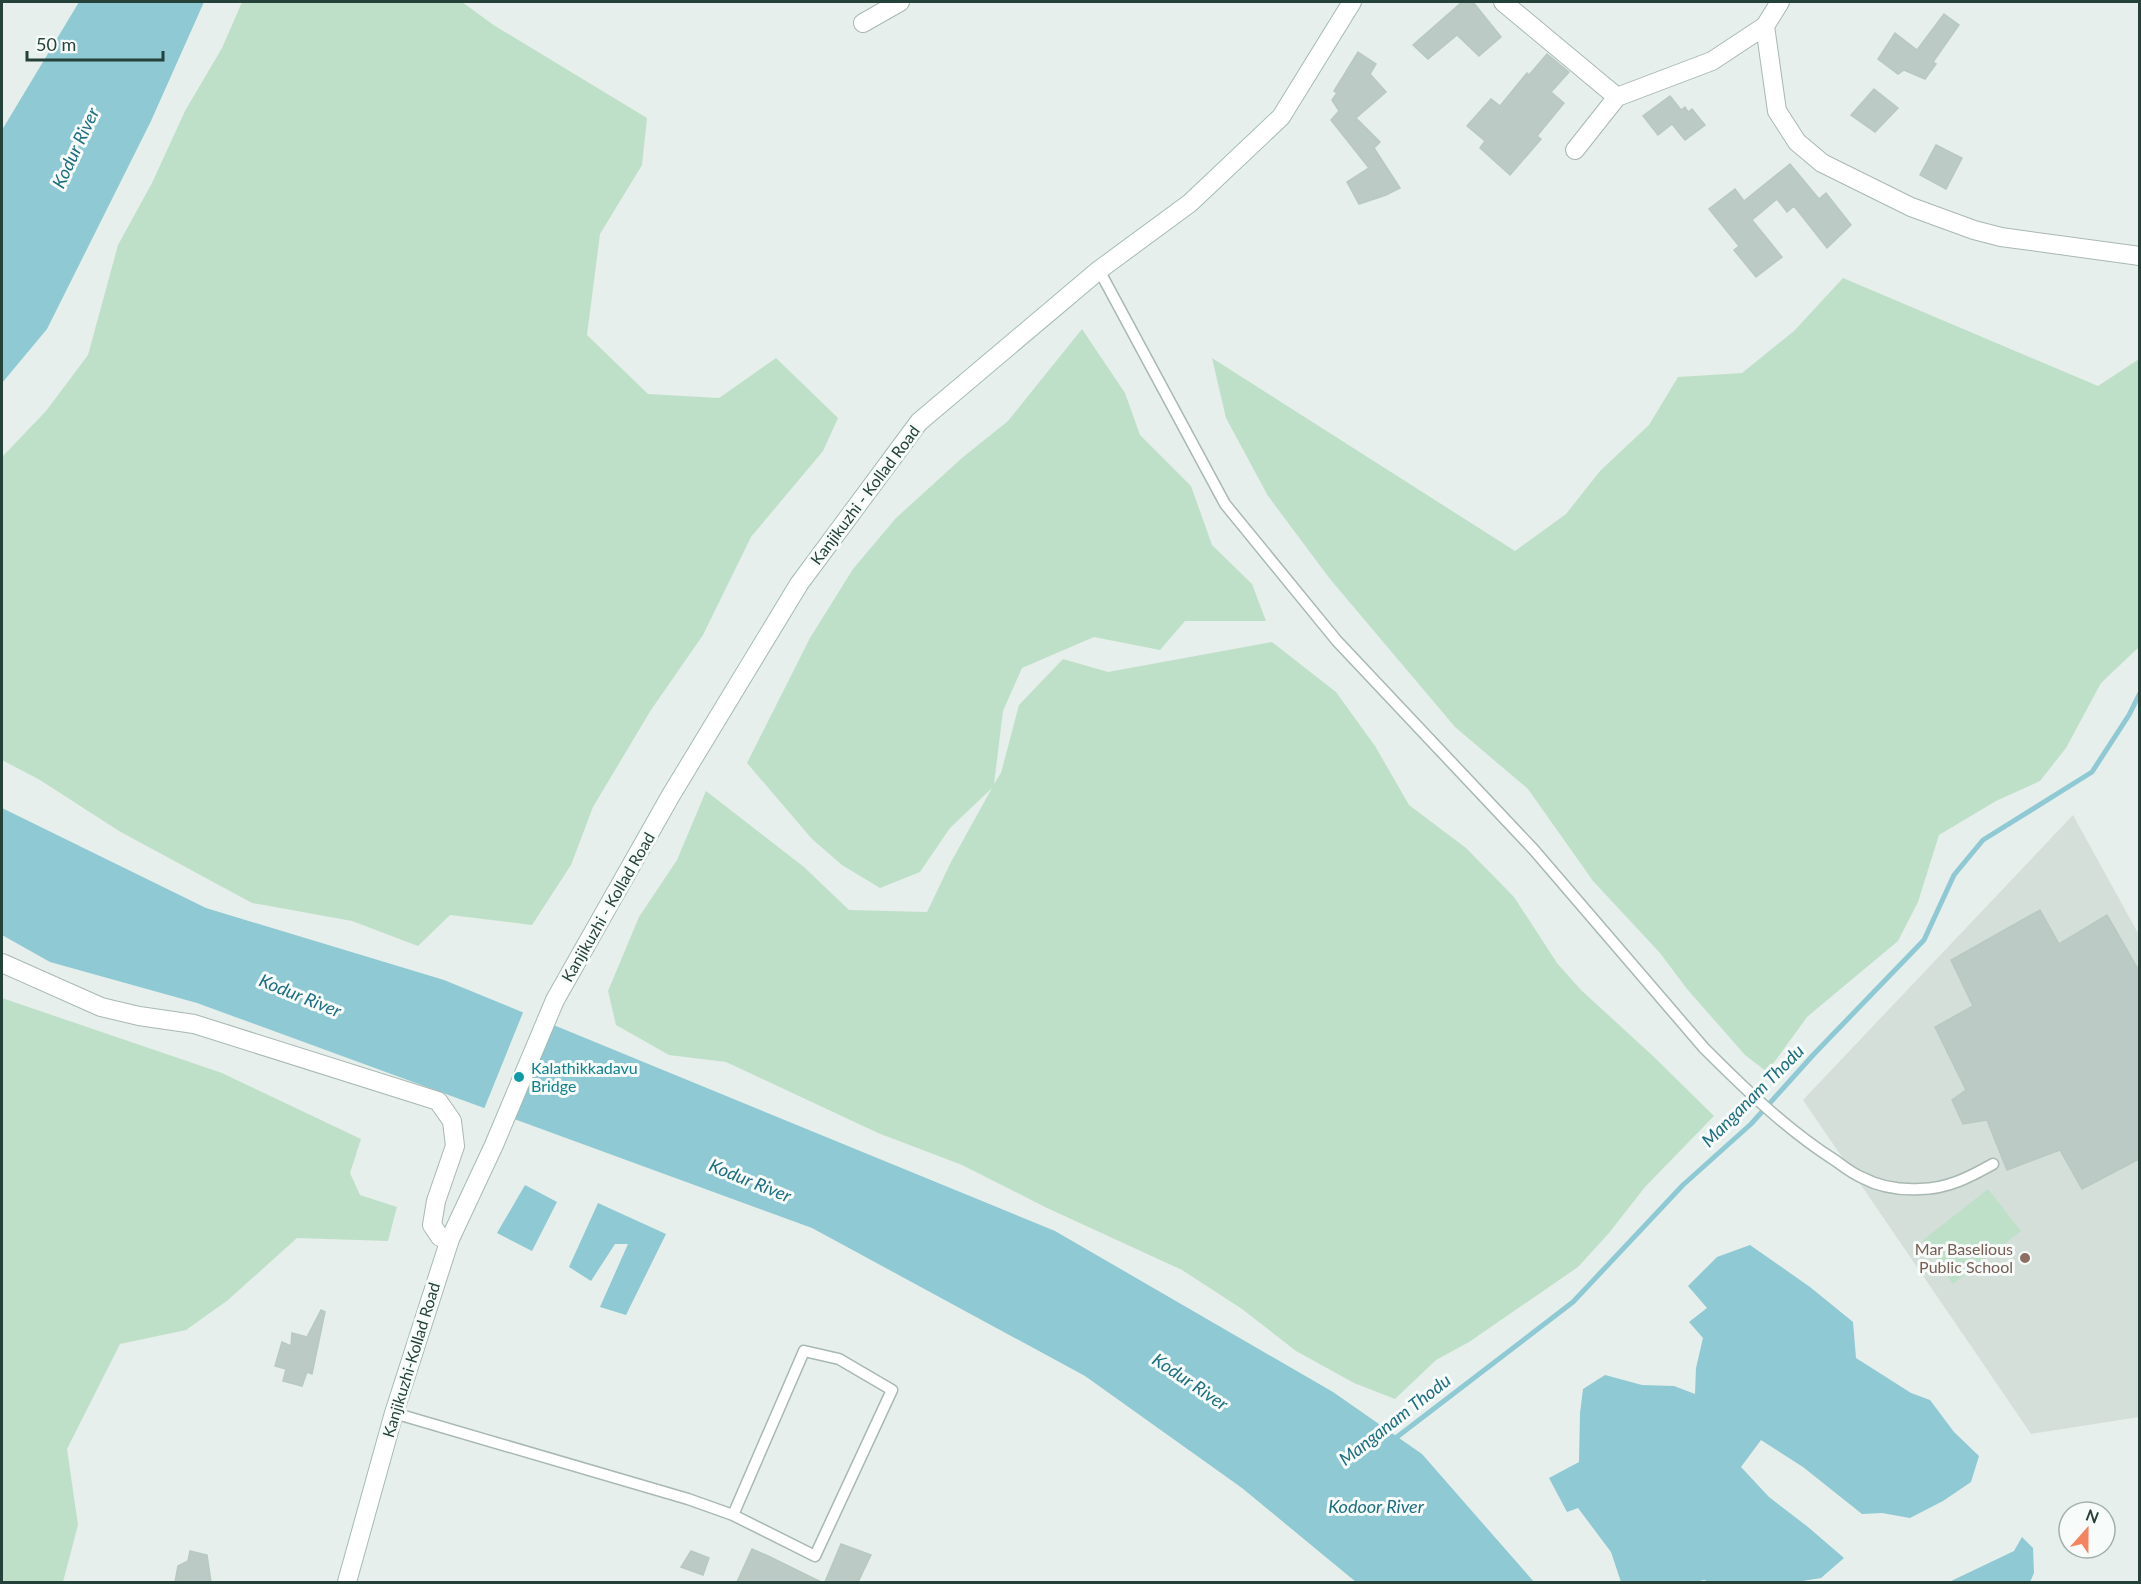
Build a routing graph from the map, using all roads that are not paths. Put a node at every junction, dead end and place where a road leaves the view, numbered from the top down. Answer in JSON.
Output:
{"nodes":[{"id":1,"x":900,"y":2,"type":"edge"},
{"id":2,"x":1352,"y":2,"type":"edge"},
{"id":3,"x":1503,"y":2,"type":"edge"},
{"id":4,"x":1780,"y":2,"type":"edge"},
{"id":5,"x":863,"y":23,"type":"dead end"},
{"id":6,"x":1765,"y":26,"type":"junction"},
{"id":7,"x":1617,"y":97,"type":"junction"},
{"id":8,"x":1575,"y":150,"type":"dead end"},
{"id":9,"x":2139,"y":256,"type":"edge"},
{"id":10,"x":1099,"y":270,"type":"junction"},
{"id":11,"x":2,"y":963,"type":"edge"},
{"id":12,"x":494,"y":1145,"type":"joint"},
{"id":13,"x":1993,"y":1164,"type":"dead end"},
{"id":14,"x":450,"y":1239,"type":"junction"},
{"id":15,"x":394,"y":1413,"type":"junction"},
{"id":16,"x":733,"y":1515,"type":"junction"},
{"id":17,"x":347,"y":1582,"type":"edge"}],
"edges":[{"from":1,"to":5,"type":"main road"},
{"from":2,"to":10,"type":"main road","name":"Kanjikuzhi - Kollad Road"},
{"from":3,"to":7,"type":"main road"},
{"from":4,"to":6,"type":"main road"},
{"from":6,"to":7,"type":"main road"},
{"from":6,"to":9,"type":"main road"},
{"from":7,"to":8,"type":"main road"},
{"from":10,"to":12,"type":"main road","name":"Kanjikuzhi - Kollad Road"},
{"from":10,"to":13,"type":"lane"},
{"from":11,"to":14,"type":"main road"},
{"from":12,"to":14,"type":"main road","name":"Kanjikuzhi-Kollad Road"},
{"from":14,"to":15,"type":"main road","name":"Kanjikuzhi-Kollad Road"},
{"from":15,"to":16,"type":"lane"},
{"from":15,"to":17,"type":"main road","name":"Kanjikuzhi-Kollad Road"},
{"from":16,"to":16,"type":"lane"}]}
